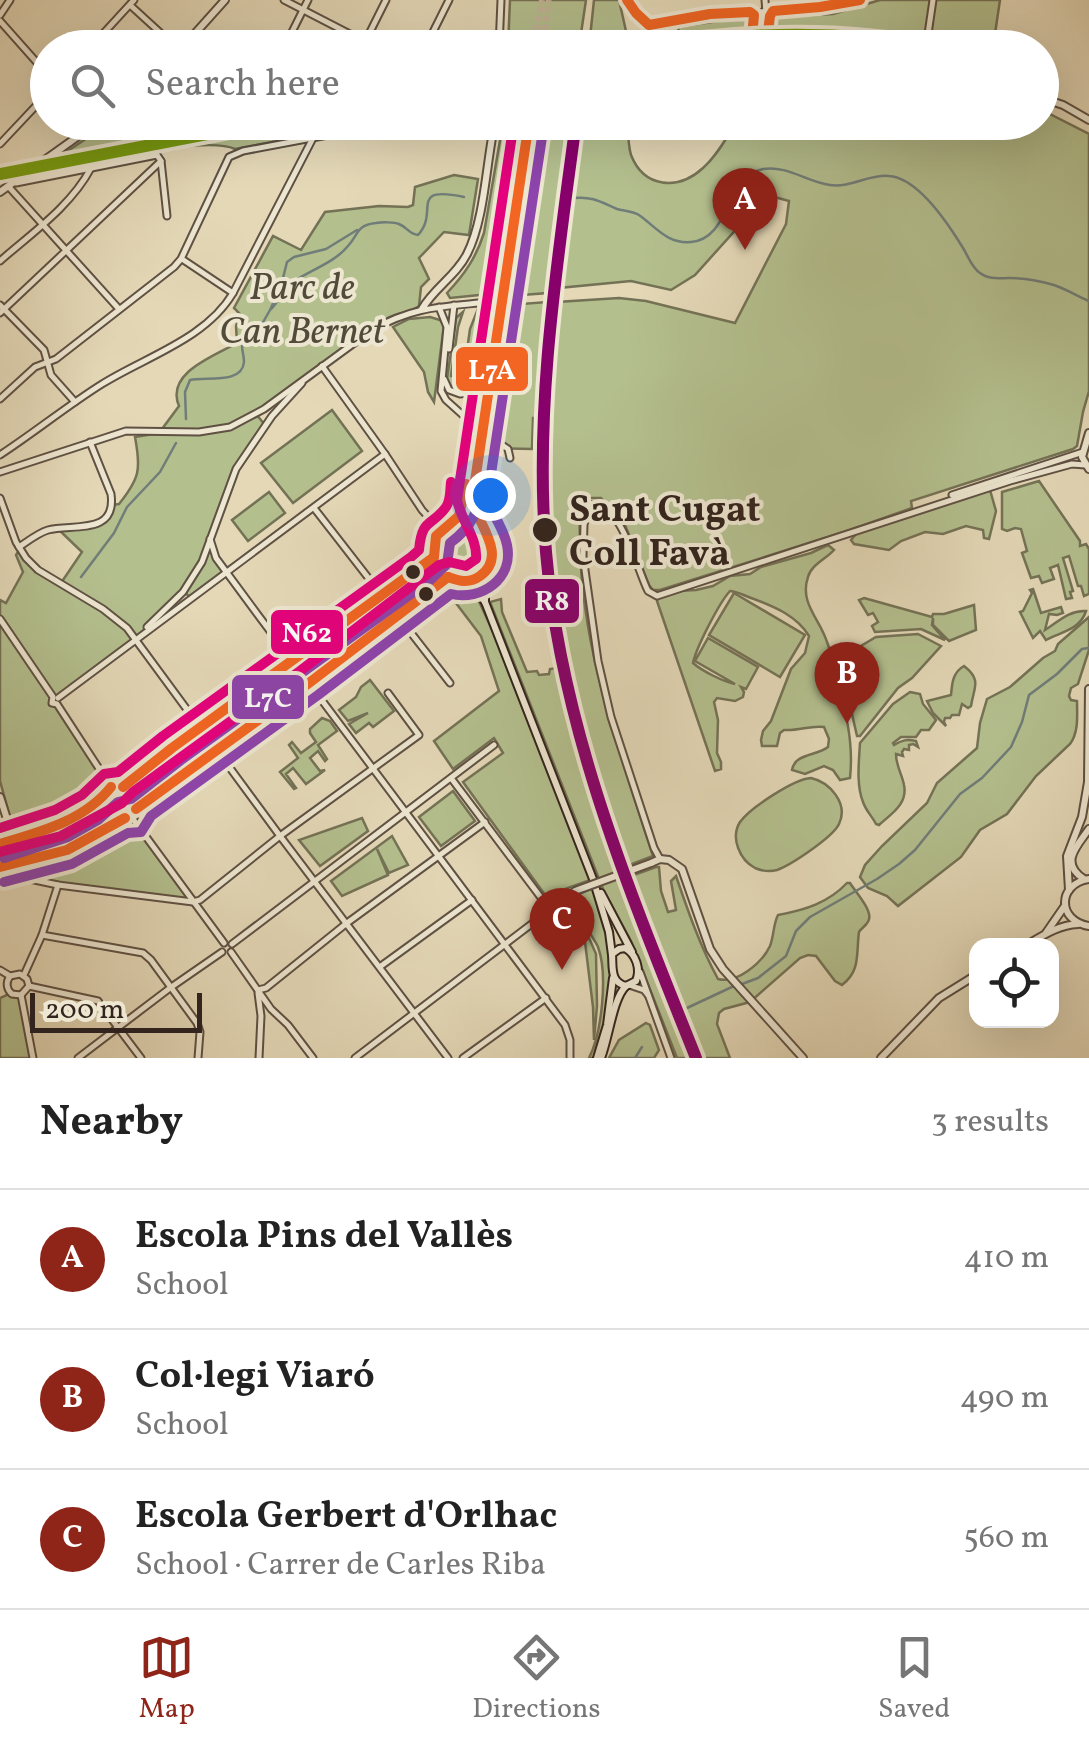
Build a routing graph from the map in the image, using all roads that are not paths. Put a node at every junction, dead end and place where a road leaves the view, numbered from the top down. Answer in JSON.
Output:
{"nodes":[{"id":1,"x":10,"y":0,"type":"edge"},
{"id":2,"x":225,"y":0,"type":"edge"},
{"id":3,"x":284,"y":0,"type":"edge"},
{"id":4,"x":308,"y":0,"type":"edge"},
{"id":5,"x":386,"y":0,"type":"edge"},
{"id":6,"x":449,"y":0,"type":"edge"},
{"id":7,"x":501,"y":0,"type":"edge"},
{"id":8,"x":860,"y":0,"type":"edge"},
{"id":9,"x":933,"y":0,"type":"edge"},
{"id":10,"x":627,"y":1,"type":"edge"},
{"id":11,"x":132,"y":2,"type":"edge"},
{"id":12,"x":765,"y":2,"type":"edge"},
{"id":13,"x":303,"y":10,"type":"junction"},
{"id":14,"x":767,"y":13,"type":"junction"},
{"id":15,"x":0,"y":18,"type":"edge"},
{"id":16,"x":754,"y":20,"type":"junction"},
{"id":17,"x":106,"y":30,"type":"edge"},
{"id":18,"x":161,"y":30,"type":"edge"},
{"id":19,"x":196,"y":30,"type":"edge"},
{"id":20,"x":293,"y":30,"type":"edge"},
{"id":21,"x":339,"y":30,"type":"edge"},
{"id":22,"x":371,"y":30,"type":"edge"},
{"id":23,"x":433,"y":30,"type":"edge"},
{"id":24,"x":500,"y":30,"type":"edge"},
{"id":25,"x":752,"y":30,"type":"edge"},
{"id":26,"x":768,"y":30,"type":"edge"},
{"id":27,"x":929,"y":30,"type":"edge"},
{"id":28,"x":30,"y":54,"type":"edge"},
{"id":29,"x":1059,"y":104,"type":"edge"},
{"id":30,"x":30,"y":112,"type":"edge"},
{"id":31,"x":1089,"y":120,"type":"edge"},
{"id":32,"x":70,"y":140,"type":"edge"},
{"id":33,"x":301,"y":140,"type":"edge"},
{"id":34,"x":312,"y":140,"type":"edge"},
{"id":35,"x":491,"y":140,"type":"edge"},
{"id":36,"x":517,"y":140,"type":"edge"},
{"id":37,"x":527,"y":140,"type":"edge"},
{"id":38,"x":0,"y":144,"type":"edge"},
{"id":39,"x":161,"y":159,"type":"junction"},
{"id":40,"x":91,"y":168,"type":"junction"},
{"id":41,"x":9,"y":185,"type":"junction"},
{"id":42,"x":0,"y":192,"type":"edge"},
{"id":43,"x":167,"y":216,"type":"dead end"},
{"id":44,"x":42,"y":225,"type":"junction"},
{"id":45,"x":66,"y":250,"type":"junction"},
{"id":46,"x":181,"y":259,"type":"junction"},
{"id":47,"x":0,"y":261,"type":"edge"},
{"id":48,"x":234,"y":293,"type":"junction"},
{"id":49,"x":489,"y":302,"type":"dead end"},
{"id":50,"x":454,"y":305,"type":"junction"},
{"id":51,"x":439,"y":307,"type":"junction"},
{"id":52,"x":1,"y":309,"type":"edge"},
{"id":53,"x":119,"y":309,"type":"junction"},
{"id":54,"x":422,"y":309,"type":"junction"},
{"id":55,"x":490,"y":327,"type":"junction"},
{"id":56,"x":48,"y":361,"type":"junction"},
{"id":57,"x":322,"y":366,"type":"junction"},
{"id":58,"x":310,"y":375,"type":"junction"},
{"id":59,"x":280,"y":395,"type":"junction"},
{"id":60,"x":0,"y":400,"type":"edge"},
{"id":61,"x":75,"y":402,"type":"junction"},
{"id":62,"x":286,"y":402,"type":"junction"},
{"id":63,"x":262,"y":410,"type":"junction"},
{"id":64,"x":269,"y":417,"type":"junction"},
{"id":65,"x":1089,"y":433,"type":"edge"},
{"id":66,"x":90,"y":442,"type":"junction"},
{"id":67,"x":1086,"y":447,"type":"edge"},
{"id":68,"x":2,"y":454,"type":"edge"},
{"id":69,"x":386,"y":454,"type":"junction"},
{"id":70,"x":510,"y":458,"type":"dead end"},
{"id":71,"x":16,"y":467,"type":"junction"},
{"id":72,"x":1087,"y":467,"type":"edge"},
{"id":73,"x":1,"y":471,"type":"edge"},
{"id":74,"x":466,"y":488,"type":"junction"},
{"id":75,"x":952,"y":495,"type":"dead end"},
{"id":76,"x":0,"y":498,"type":"edge"},
{"id":77,"x":314,"y":508,"type":"junction"},
{"id":78,"x":454,"y":522,"type":"junction"},
{"id":79,"x":482,"y":528,"type":"junction"},
{"id":80,"x":440,"y":530,"type":"junction"},
{"id":81,"x":490,"y":536,"type":"junction"},
{"id":82,"x":210,"y":539,"type":"junction"},
{"id":83,"x":19,"y":547,"type":"junction"},
{"id":84,"x":434,"y":557,"type":"junction"},
{"id":85,"x":216,"y":558,"type":"junction"},
{"id":86,"x":202,"y":562,"type":"junction"},
{"id":87,"x":488,"y":569,"type":"junction"},
{"id":88,"x":228,"y":572,"type":"junction"},
{"id":89,"x":448,"y":577,"type":"junction"},
{"id":90,"x":465,"y":582,"type":"junction"},
{"id":91,"x":382,"y":597,"type":"junction"},
{"id":92,"x":485,"y":602,"type":"junction"},
{"id":93,"x":397,"y":618,"type":"junction"},
{"id":94,"x":0,"y":619,"type":"edge"},
{"id":95,"x":134,"y":640,"type":"junction"},
{"id":96,"x":293,"y":661,"type":"junction"},
{"id":97,"x":309,"y":683,"type":"junction"},
{"id":98,"x":450,"y":683,"type":"dead end"},
{"id":99,"x":1089,"y":689,"type":"edge"},
{"id":100,"x":388,"y":692,"type":"dead end"},
{"id":101,"x":56,"y":700,"type":"junction"},
{"id":102,"x":200,"y":728,"type":"junction"},
{"id":103,"x":494,"y":745,"type":"dead end"},
{"id":104,"x":216,"y":750,"type":"junction"},
{"id":105,"x":372,"y":768,"type":"junction"},
{"id":106,"x":451,"y":778,"type":"junction"},
{"id":107,"x":123,"y":787,"type":"junction"},
{"id":108,"x":110,"y":789,"type":"junction"},
{"id":109,"x":0,"y":797,"type":"edge"},
{"id":110,"x":136,"y":808,"type":"junction"},
{"id":111,"x":406,"y":813,"type":"junction"},
{"id":112,"x":129,"y":818,"type":"junction"},
{"id":113,"x":485,"y":822,"type":"junction"},
{"id":114,"x":1089,"y":828,"type":"edge"},
{"id":115,"x":280,"y":836,"type":"junction"},
{"id":116,"x":14,"y":840,"type":"junction"},
{"id":117,"x":0,"y":844,"type":"edge"},
{"id":118,"x":438,"y":856,"type":"junction"},
{"id":119,"x":660,"y":858,"type":"junction"},
{"id":120,"x":21,"y":863,"type":"junction"},
{"id":121,"x":0,"y":868,"type":"edge"},
{"id":122,"x":593,"y":879,"type":"junction"},
{"id":123,"x":1087,"y":879,"type":"edge"},
{"id":124,"x":314,"y":881,"type":"junction"},
{"id":125,"x":58,"y":884,"type":"junction"},
{"id":126,"x":1069,"y":890,"type":"junction"},
{"id":127,"x":575,"y":891,"type":"joint"},
{"id":128,"x":472,"y":900,"type":"junction"},
{"id":129,"x":193,"y":902,"type":"junction"},
{"id":130,"x":1065,"y":906,"type":"junction"},
{"id":131,"x":551,"y":911,"type":"junction"},
{"id":132,"x":347,"y":923,"type":"junction"},
{"id":133,"x":1078,"y":924,"type":"junction"},
{"id":134,"x":1089,"y":926,"type":"edge"},
{"id":135,"x":1046,"y":934,"type":"junction"},
{"id":136,"x":42,"y":935,"type":"junction"},
{"id":137,"x":1039,"y":938,"type":"edge"},
{"id":138,"x":505,"y":945,"type":"junction"},
{"id":139,"x":229,"y":946,"type":"junction"},
{"id":140,"x":632,"y":952,"type":"junction"},
{"id":141,"x":612,"y":955,"type":"junction"},
{"id":142,"x":380,"y":967,"type":"junction"},
{"id":143,"x":639,"y":969,"type":"junction"},
{"id":144,"x":0,"y":970,"type":"edge"},
{"id":145,"x":24,"y":975,"type":"junction"},
{"id":146,"x":10,"y":976,"type":"junction"},
{"id":147,"x":613,"y":977,"type":"junction"},
{"id":148,"x":969,"y":979,"type":"edge"},
{"id":149,"x":627,"y":985,"type":"junction"},
{"id":150,"x":29,"y":986,"type":"junction"},
{"id":151,"x":170,"y":988,"type":"junction"},
{"id":152,"x":258,"y":990,"type":"junction"},
{"id":153,"x":12,"y":994,"type":"junction"},
{"id":154,"x":21,"y":995,"type":"junction"},
{"id":155,"x":650,"y":997,"type":"junction"},
{"id":156,"x":546,"y":998,"type":"junction"},
{"id":157,"x":0,"y":999,"type":"edge"},
{"id":158,"x":414,"y":1012,"type":"junction"},
{"id":159,"x":118,"y":1027,"type":"junction"},
{"id":160,"x":32,"y":1058,"type":"edge"},
{"id":161,"x":78,"y":1058,"type":"edge"},
{"id":162,"x":141,"y":1058,"type":"edge"},
{"id":163,"x":198,"y":1058,"type":"edge"},
{"id":164,"x":259,"y":1058,"type":"edge"},
{"id":165,"x":312,"y":1058,"type":"edge"},
{"id":166,"x":355,"y":1058,"type":"edge"},
{"id":167,"x":448,"y":1058,"type":"edge"},
{"id":168,"x":464,"y":1058,"type":"edge"},
{"id":169,"x":570,"y":1058,"type":"edge"},
{"id":170,"x":599,"y":1058,"type":"edge"},
{"id":171,"x":670,"y":1058,"type":"edge"},
{"id":172,"x":803,"y":1058,"type":"edge"},
{"id":173,"x":881,"y":1058,"type":"edge"}],
"edges":[{"from":1,"to":15,"type":"street"},
{"from":2,"to":19,"type":"street"},
{"from":3,"to":13,"type":"street"},
{"from":4,"to":13,"type":"street"},
{"from":5,"to":22,"type":"street"},
{"from":6,"to":23,"type":"street"},
{"from":7,"to":24,"type":"street"},
{"from":8,"to":14,"type":"street"},
{"from":9,"to":27,"type":"street"},
{"from":10,"to":16,"type":"street"},
{"from":11,"to":17,"type":"street"},
{"from":11,"to":18,"type":"street"},
{"from":12,"to":14,"type":"street"},
{"from":13,"to":20,"type":"street"},
{"from":13,"to":21,"type":"street"},
{"from":14,"to":16,"type":"street"},
{"from":14,"to":26,"type":"street"},
{"from":15,"to":28,"type":"street"},
{"from":16,"to":25,"type":"street"},
{"from":29,"to":31,"type":"street"},
{"from":30,"to":38,"type":"street"},
{"from":32,"to":41,"type":"street"},
{"from":33,"to":46,"type":"street"},
{"from":34,"to":48,"type":"street"},
{"from":35,"to":54,"type":"street"},
{"from":36,"to":55,"type":"street"},
{"from":37,"to":79,"type":"street"},
{"from":39,"to":40,"type":"street"},
{"from":39,"to":43,"type":"street"},
{"from":39,"to":45,"type":"street"},
{"from":40,"to":41,"type":"street"},
{"from":40,"to":44,"type":"street"},
{"from":41,"to":42,"type":"street"},
{"from":41,"to":44,"type":"street"},
{"from":44,"to":45,"type":"street"},
{"from":44,"to":47,"type":"street"},
{"from":45,"to":52,"type":"street"},
{"from":45,"to":53,"type":"street"},
{"from":46,"to":48,"type":"street"},
{"from":46,"to":53,"type":"street"},
{"from":48,"to":61,"type":"street"},
{"from":49,"to":50,"type":"street"},
{"from":50,"to":51,"type":"street"},
{"from":50,"to":55,"type":"street"},
{"from":51,"to":54,"type":"street"},
{"from":51,"to":74,"type":"street"},
{"from":52,"to":56,"type":"street"},
{"from":53,"to":56,"type":"street"},
{"from":54,"to":57,"type":"street"},
{"from":55,"to":74,"type":"street"},
{"from":56,"to":60,"type":"street"},
{"from":56,"to":61,"type":"street"},
{"from":57,"to":58,"type":"street"},
{"from":57,"to":69,"type":"street"},
{"from":58,"to":59,"type":"street"},
{"from":58,"to":62,"type":"street"},
{"from":59,"to":62,"type":"street"},
{"from":59,"to":63,"type":"street"},
{"from":61,"to":68,"type":"street"},
{"from":62,"to":64,"type":"street"},
{"from":63,"to":64,"type":"street"},
{"from":63,"to":66,"type":"street"},
{"from":64,"to":82,"type":"street"},
{"from":65,"to":67,"type":"street"},
{"from":66,"to":71,"type":"street"},
{"from":66,"to":83,"type":"street"},
{"from":67,"to":72,"type":"street"},
{"from":67,"to":75,"type":"street"},
{"from":68,"to":71,"type":"street"},
{"from":69,"to":77,"type":"street"},
{"from":69,"to":80,"type":"street"},
{"from":70,"to":81,"type":"street"},
{"from":71,"to":73,"type":"street"},
{"from":72,"to":119,"type":"street"},
{"from":74,"to":78,"type":"street"},
{"from":76,"to":83,"type":"street"},
{"from":77,"to":88,"type":"street"},
{"from":77,"to":91,"type":"street"},
{"from":78,"to":79,"type":"street"},
{"from":78,"to":80,"type":"street"},
{"from":79,"to":81,"type":"street"},
{"from":80,"to":84,"type":"street"},
{"from":81,"to":87,"type":"street"},
{"from":82,"to":85,"type":"street"},
{"from":82,"to":86,"type":"street"},
{"from":83,"to":95,"type":"street"},
{"from":84,"to":89,"type":"street"},
{"from":84,"to":91,"type":"street"},
{"from":85,"to":86,"type":"street"},
{"from":85,"to":88,"type":"street"},
{"from":86,"to":95,"type":"street"},
{"from":87,"to":90,"type":"street"},
{"from":87,"to":92,"type":"street"},
{"from":88,"to":95,"type":"street"},
{"from":88,"to":96,"type":"street"},
{"from":89,"to":90,"type":"street"},
{"from":89,"to":93,"type":"street"},
{"from":90,"to":92,"type":"street"},
{"from":91,"to":93,"type":"street"},
{"from":91,"to":96,"type":"street"},
{"from":92,"to":122,"type":"street"},
{"from":93,"to":97,"type":"street"},
{"from":93,"to":98,"type":"street"},
{"from":94,"to":101,"type":"street"},
{"from":95,"to":101,"type":"street"},
{"from":95,"to":102,"type":"street"},
{"from":96,"to":97,"type":"street"},
{"from":96,"to":102,"type":"street"},
{"from":97,"to":104,"type":"street"},
{"from":97,"to":105,"type":"street"},
{"from":99,"to":126,"type":"street"},
{"from":100,"to":105,"type":"street"},
{"from":101,"to":108,"type":"street"},
{"from":102,"to":104,"type":"street"},
{"from":102,"to":107,"type":"street"},
{"from":103,"to":106,"type":"street"},
{"from":104,"to":110,"type":"street"},
{"from":104,"to":115,"type":"street"},
{"from":105,"to":111,"type":"street"},
{"from":105,"to":115,"type":"street"},
{"from":106,"to":111,"type":"street"},
{"from":106,"to":113,"type":"street"},
{"from":107,"to":108,"type":"street"},
{"from":107,"to":110,"type":"street"},
{"from":108,"to":112,"type":"street"},
{"from":108,"to":116,"type":"street"},
{"from":109,"to":116,"type":"street"},
{"from":110,"to":112,"type":"street"},
{"from":111,"to":118,"type":"street"},
{"from":111,"to":124,"type":"street"},
{"from":112,"to":120,"type":"street"},
{"from":112,"to":129,"type":"street"},
{"from":113,"to":118,"type":"street"},
{"from":113,"to":131,"type":"street"},
{"from":114,"to":123,"type":"street"},
{"from":115,"to":124,"type":"street"},
{"from":115,"to":129,"type":"street"},
{"from":116,"to":117,"type":"street"},
{"from":116,"to":120,"type":"street"},
{"from":118,"to":128,"type":"street"},
{"from":118,"to":132,"type":"street"},
{"from":119,"to":127,"type":"street","bridge":true},
{"from":119,"to":172,"type":"street"},
{"from":120,"to":121,"type":"street"},
{"from":120,"to":125,"type":"street"},
{"from":122,"to":140,"type":"street"},
{"from":122,"to":141,"type":"street"},
{"from":123,"to":126,"type":"street"},
{"from":124,"to":132,"type":"street"},
{"from":124,"to":139,"type":"street"},
{"from":125,"to":129,"type":"street"},
{"from":125,"to":136,"type":"street"},
{"from":126,"to":130,"type":"street"},
{"from":127,"to":131,"type":"street"},
{"from":128,"to":138,"type":"street"},
{"from":128,"to":142,"type":"street"},
{"from":129,"to":139,"type":"street"},
{"from":130,"to":133,"type":"street"},
{"from":130,"to":135,"type":"street"},
{"from":131,"to":138,"type":"street"},
{"from":132,"to":142,"type":"street"},
{"from":132,"to":152,"type":"street"},
{"from":133,"to":134,"type":"street"},
{"from":133,"to":135,"type":"street"},
{"from":135,"to":137,"type":"street"},
{"from":136,"to":145,"type":"street"},
{"from":136,"to":151,"type":"street"},
{"from":138,"to":156,"type":"street"},
{"from":138,"to":158,"type":"street"},
{"from":139,"to":151,"type":"street"},
{"from":139,"to":152,"type":"street"},
{"from":140,"to":141,"type":"street"},
{"from":140,"to":143,"type":"street"},
{"from":141,"to":147,"type":"street"},
{"from":142,"to":158,"type":"street"},
{"from":143,"to":149,"type":"street"},
{"from":143,"to":155,"type":"street"},
{"from":144,"to":146,"type":"street"},
{"from":145,"to":146,"type":"street"},
{"from":145,"to":150,"type":"street"},
{"from":146,"to":153,"type":"street"},
{"from":147,"to":149,"type":"street"},
{"from":147,"to":170,"type":"street"},
{"from":148,"to":173,"type":"street"},
{"from":149,"to":155,"type":"street"},
{"from":149,"to":170,"type":"street"},
{"from":150,"to":154,"type":"street"},
{"from":150,"to":159,"type":"street"},
{"from":151,"to":159,"type":"street"},
{"from":151,"to":163,"type":"street"},
{"from":152,"to":164,"type":"street"},
{"from":152,"to":165,"type":"street"},
{"from":153,"to":154,"type":"street"},
{"from":153,"to":157,"type":"street"},
{"from":154,"to":160,"type":"street"},
{"from":155,"to":171,"type":"street"},
{"from":156,"to":168,"type":"street"},
{"from":156,"to":169,"type":"street"},
{"from":158,"to":166,"type":"street"},
{"from":158,"to":167,"type":"street"},
{"from":159,"to":161,"type":"street"},
{"from":159,"to":162,"type":"street"}]}
